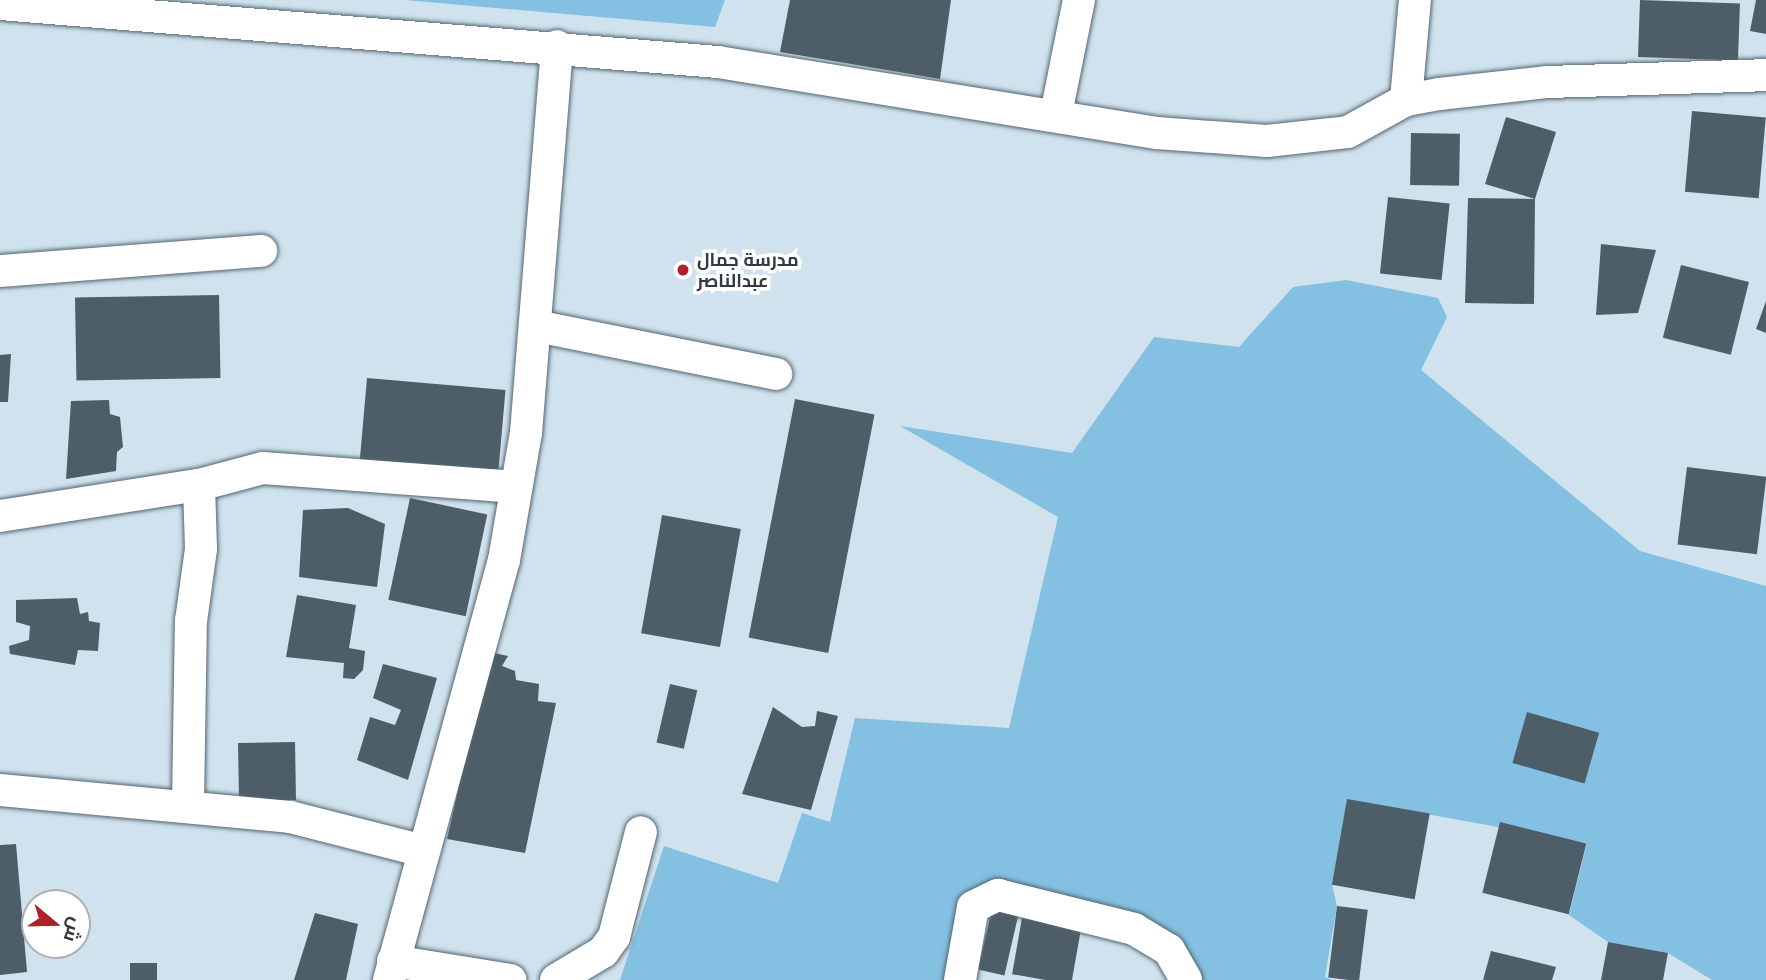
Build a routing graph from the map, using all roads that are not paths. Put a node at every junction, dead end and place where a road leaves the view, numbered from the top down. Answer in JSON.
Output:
{"nodes":[{"id":1,"x":1079,"y":0,"type":"edge"},
{"id":2,"x":1415,"y":0,"type":"edge"},
{"id":3,"x":0,"y":4,"type":"edge"},
{"id":4,"x":557,"y":47,"type":"junction"},
{"id":5,"x":1766,"y":75,"type":"edge"},
{"id":6,"x":1406,"y":100,"type":"junction"},
{"id":7,"x":1056,"y":114,"type":"junction"},
{"id":8,"x":261,"y":251,"type":"dead end"},
{"id":9,"x":0,"y":271,"type":"edge"},
{"id":10,"x":536,"y":326,"type":"junction"},
{"id":11,"x":776,"y":374,"type":"dead end"},
{"id":12,"x":199,"y":485,"type":"junction"},
{"id":13,"x":516,"y":486,"type":"junction"},
{"id":14,"x":0,"y":516,"type":"edge"},
{"id":15,"x":0,"y":790,"type":"edge"},
{"id":16,"x":188,"y":804,"type":"junction"},
{"id":17,"x":641,"y":832,"type":"dead end"},
{"id":18,"x":423,"y":851,"type":"junction"},
{"id":19,"x":391,"y":971,"type":"edge"},
{"id":20,"x":510,"y":980,"type":"edge"},
{"id":21,"x":556,"y":980,"type":"edge"},
{"id":22,"x":960,"y":980,"type":"edge"},
{"id":23,"x":1186,"y":980,"type":"edge"}],
"edges":[{"from":1,"to":7,"type":"street"},
{"from":2,"to":6,"type":"street"},
{"from":3,"to":4,"type":"street"},
{"from":4,"to":7,"type":"street"},
{"from":4,"to":10,"type":"street"},
{"from":5,"to":6,"type":"street"},
{"from":6,"to":7,"type":"street"},
{"from":8,"to":9,"type":"street"},
{"from":10,"to":11,"type":"street"},
{"from":10,"to":13,"type":"street"},
{"from":12,"to":13,"type":"street"},
{"from":12,"to":14,"type":"street"},
{"from":12,"to":16,"type":"street"},
{"from":13,"to":18,"type":"street"},
{"from":15,"to":16,"type":"street"},
{"from":16,"to":18,"type":"street"},
{"from":17,"to":21,"type":"street"},
{"from":18,"to":19,"type":"street"},
{"from":19,"to":20,"type":"street"},
{"from":22,"to":23,"type":"street"}]}
